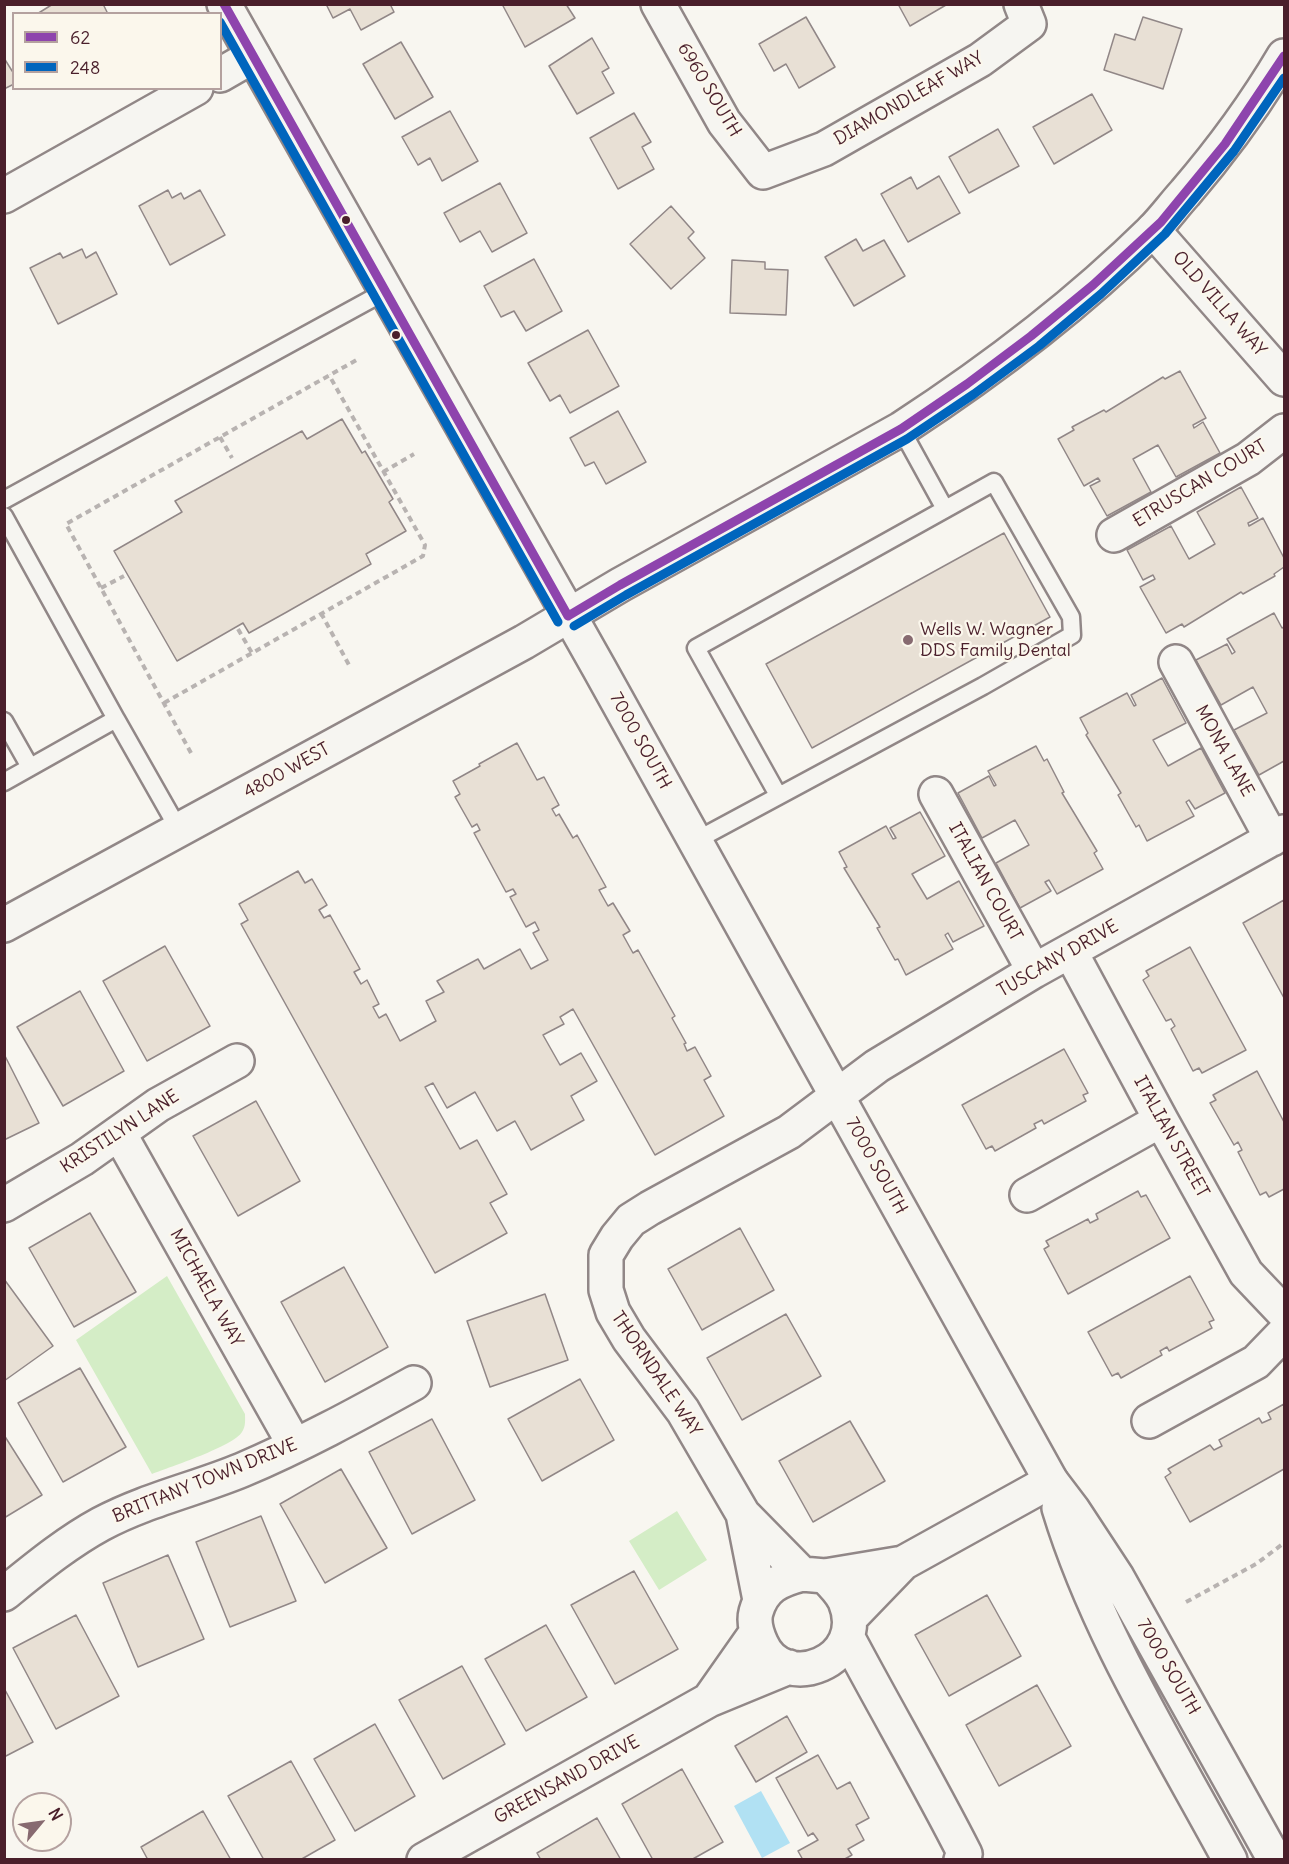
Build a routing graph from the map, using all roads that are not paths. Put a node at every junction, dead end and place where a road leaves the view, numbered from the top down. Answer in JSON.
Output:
{"nodes":[{"id":1,"x":224,"y":4,"type":"edge"},
{"id":2,"x":658,"y":4,"type":"edge"},
{"id":3,"x":1021,"y":4,"type":"edge"},
{"id":4,"x":253,"y":56,"type":"junction"},
{"id":5,"x":1284,"y":57,"type":"edge"},
{"id":6,"x":222,"y":74,"type":"edge"},
{"id":7,"x":192,"y":90,"type":"edge"},
{"id":8,"x":763,"y":172,"type":"joint"},
{"id":9,"x":4,"y":196,"type":"edge"},
{"id":10,"x":1153,"y":230,"type":"junction"},
{"id":11,"x":386,"y":291,"type":"junction"},
{"id":12,"x":1284,"y":379,"type":"edge"},
{"id":13,"x":901,"y":429,"type":"junction"},
{"id":14,"x":1284,"y":431,"type":"edge"},
{"id":15,"x":4,"y":500,"type":"edge"},
{"id":16,"x":945,"y":509,"type":"junction"},
{"id":17,"x":4,"y":516,"type":"edge"},
{"id":18,"x":1114,"y":535,"type":"dead end"},
{"id":19,"x":568,"y":616,"type":"junction"},
{"id":20,"x":1176,"y":662,"type":"dead end"},
{"id":21,"x":117,"y":718,"type":"junction"},
{"id":22,"x":4,"y":721,"type":"edge"},
{"id":23,"x":30,"y":767,"type":"junction"},
{"id":24,"x":4,"y":782,"type":"edge"},
{"id":25,"x":936,"y":794,"type":"dead end"},
{"id":26,"x":778,"y":795,"type":"junction"},
{"id":27,"x":179,"y":830,"type":"junction"},
{"id":28,"x":1278,"y":836,"type":"edge"},
{"id":29,"x":695,"y":841,"type":"junction"},
{"id":30,"x":7,"y":917,"type":"edge"},
{"id":31,"x":1070,"y":951,"type":"junction"},
{"id":32,"x":1034,"y":971,"type":"junction"},
{"id":33,"x":237,"y":1062,"type":"dead end"},
{"id":34,"x":837,"y":1096,"type":"junction"},
{"id":35,"x":1161,"y":1120,"type":"junction"},
{"id":36,"x":118,"y":1132,"type":"junction"},
{"id":37,"x":1027,"y":1195,"type":"dead end"},
{"id":38,"x":4,"y":1205,"type":"edge"},
{"id":39,"x":1284,"y":1313,"type":"edge"},
{"id":40,"x":1284,"y":1333,"type":"edge"},
{"id":41,"x":414,"y":1383,"type":"dead end"},
{"id":42,"x":1149,"y":1421,"type":"dead end"},
{"id":43,"x":294,"y":1444,"type":"junction"},
{"id":44,"x":1051,"y":1481,"type":"junction"},
{"id":45,"x":743,"y":1514,"type":"junction"},
{"id":46,"x":903,"y":1563,"type":"junction"},
{"id":47,"x":814,"y":1575,"type":"junction"},
{"id":48,"x":4,"y":1594,"type":"edge"},
{"id":49,"x":760,"y":1600,"type":"junction"},
{"id":50,"x":849,"y":1628,"type":"junction"},
{"id":51,"x":756,"y":1633,"type":"junction"},
{"id":52,"x":821,"y":1666,"type":"junction"},
{"id":53,"x":789,"y":1667,"type":"junction"},
{"id":54,"x":879,"y":1698,"type":"junction"},
{"id":55,"x":709,"y":1700,"type":"junction"},
{"id":56,"x":424,"y":1860,"type":"edge"},
{"id":57,"x":961,"y":1860,"type":"edge"},
{"id":58,"x":1230,"y":1860,"type":"edge"},
{"id":59,"x":1275,"y":1860,"type":"edge"}],
"edges":[{"from":1,"to":4,"type":"street","name":"7000 SOUTH"},
{"from":2,"to":8,"type":"street","name":"6960 SOUTH"},
{"from":3,"to":8,"type":"street","name":"DIAMONDLEAF WAY"},
{"from":4,"to":6,"type":"street"},
{"from":4,"to":11,"type":"street","name":"7000 SOUTH"},
{"from":5,"to":10,"type":"street","name":"4800 WEST"},
{"from":7,"to":9,"type":"street"},
{"from":10,"to":12,"type":"street","name":"OLD VILLA WAY"},
{"from":10,"to":13,"type":"street","name":"4800 WEST"},
{"from":11,"to":15,"type":"lane"},
{"from":11,"to":19,"type":"street","name":"7000 SOUTH"},
{"from":13,"to":16,"type":"lane"},
{"from":13,"to":19,"type":"street","name":"4800 WEST"},
{"from":14,"to":18,"type":"street","name":"ETRUSCAN COURT"},
{"from":16,"to":26,"type":"lane"},
{"from":16,"to":26,"type":"lane"},
{"from":17,"to":21,"type":"lane"},
{"from":19,"to":27,"type":"street","name":"4800 WEST"},
{"from":19,"to":29,"type":"street","name":"7000 SOUTH"},
{"from":20,"to":28,"type":"street","name":"MONA LANE"},
{"from":21,"to":23,"type":"lane"},
{"from":21,"to":27,"type":"lane"},
{"from":22,"to":23,"type":"lane"},
{"from":23,"to":24,"type":"lane"},
{"from":25,"to":32,"type":"street","name":"ITALIAN COURT"},
{"from":26,"to":29,"type":"lane"},
{"from":27,"to":30,"type":"street","name":"4800 WEST"},
{"from":28,"to":31,"type":"street","name":"TUSCANY DRIVE"},
{"from":29,"to":34,"type":"street","name":"7000 SOUTH"},
{"from":31,"to":32,"type":"street","name":"TUSCANY DRIVE"},
{"from":31,"to":35,"type":"street","name":"ITALIAN STREET"},
{"from":32,"to":34,"type":"street","name":"TUSCANY DRIVE"},
{"from":33,"to":36,"type":"street","name":"KRISTILYN LANE"},
{"from":34,"to":44,"type":"street","name":"7000 SOUTH"},
{"from":34,"to":45,"type":"street","name":"THORNDALE WAY"},
{"from":35,"to":37,"type":"street"},
{"from":35,"to":39,"type":"street","name":"ITALIAN STREET"},
{"from":36,"to":38,"type":"street","name":"KRISTILYN LANE"},
{"from":36,"to":43,"type":"street","name":"MICHAELA WAY"},
{"from":40,"to":42,"type":"street"},
{"from":41,"to":43,"type":"street","name":"BRITTANY TOWN DRIVE"},
{"from":43,"to":48,"type":"street","name":"BRITTANY TOWN DRIVE"},
{"from":44,"to":46,"type":"street"},
{"from":44,"to":58,"type":"street","name":"7000 SOUTH"},
{"from":44,"to":59,"type":"street","name":"7000 SOUTH"},
{"from":45,"to":47,"type":"street","name":"THORNDALE WAY"},
{"from":45,"to":49,"type":"street","name":"THORNDALE WAY"},
{"from":46,"to":47,"type":"street"},
{"from":46,"to":50,"type":"street"},
{"from":47,"to":49,"type":"street"},
{"from":47,"to":50,"type":"street"},
{"from":49,"to":51,"type":"street"},
{"from":50,"to":52,"type":"street"},
{"from":50,"to":54,"type":"street"},
{"from":51,"to":53,"type":"street"},
{"from":51,"to":55,"type":"street","name":"GREENSAND DRIVE"},
{"from":52,"to":53,"type":"street"},
{"from":52,"to":54,"type":"street"},
{"from":53,"to":55,"type":"street","name":"GREENSAND DRIVE"},
{"from":54,"to":57,"type":"street"},
{"from":55,"to":56,"type":"street","name":"GREENSAND DRIVE"}]}
